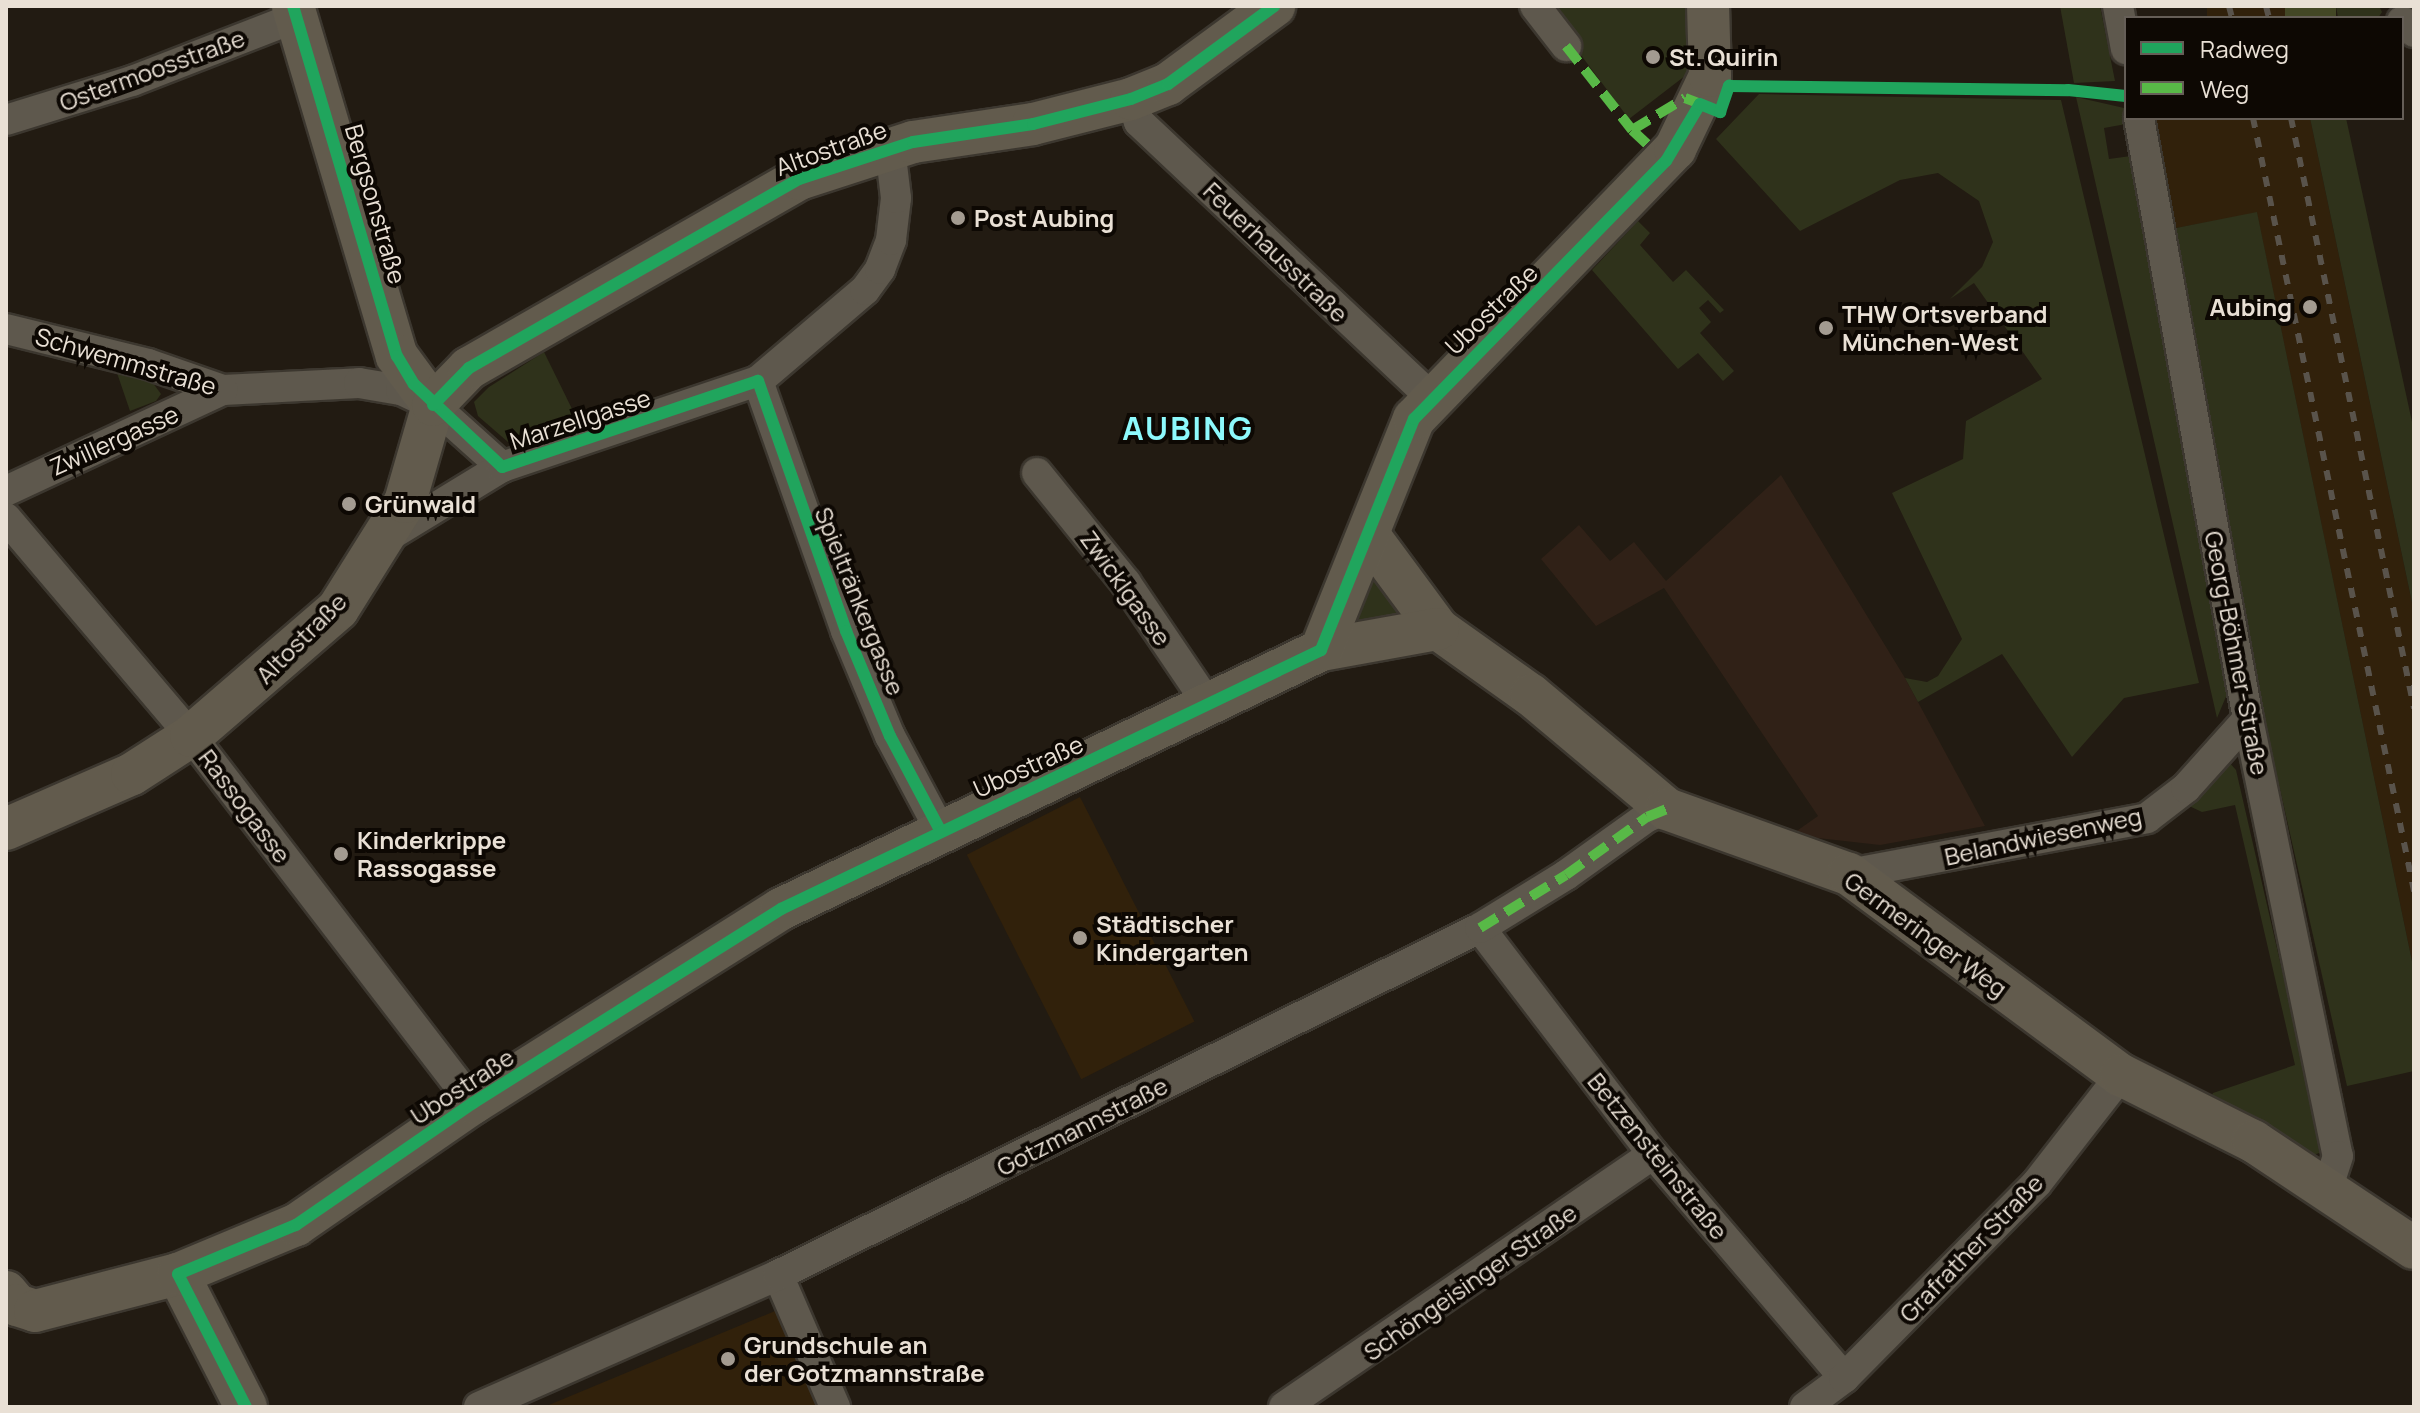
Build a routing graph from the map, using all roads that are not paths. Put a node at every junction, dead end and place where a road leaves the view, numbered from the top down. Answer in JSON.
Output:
{"nodes":[{"id":1,"x":1274,"y":6,"type":"edge"},
{"id":2,"x":1535,"y":6,"type":"edge"},
{"id":3,"x":1708,"y":6,"type":"edge"},
{"id":4,"x":2118,"y":6,"type":"edge"},
{"id":5,"x":295,"y":11,"type":"edge"},
{"id":6,"x":2124,"y":38,"type":"edge"},
{"id":7,"x":1566,"y":46,"type":"dead end"},
{"id":8,"x":1131,"y":99,"type":"junction"},
{"id":9,"x":6,"y":120,"type":"edge"},
{"id":10,"x":2139,"y":120,"type":"edge"},
{"id":11,"x":890,"y":148,"type":"junction"},
{"id":12,"x":6,"y":329,"type":"edge"},
{"id":13,"x":758,"y":381,"type":"junction"},
{"id":14,"x":223,"y":390,"type":"junction"},
{"id":15,"x":1431,"y":397,"type":"junction"},
{"id":16,"x":433,"y":405,"type":"junction"},
{"id":17,"x":502,"y":467,"type":"junction"},
{"id":18,"x":1037,"y":473,"type":"dead end"},
{"id":19,"x":6,"y":491,"type":"edge"},
{"id":20,"x":6,"y":518,"type":"edge"},
{"id":21,"x":387,"y":537,"type":"junction"},
{"id":22,"x":1370,"y":537,"type":"junction"},
{"id":23,"x":1438,"y":629,"type":"junction"},
{"id":24,"x":1321,"y":650,"type":"junction"},
{"id":25,"x":1210,"y":707,"type":"junction"},
{"id":26,"x":2248,"y":719,"type":"junction"},
{"id":27,"x":191,"y":736,"type":"junction"},
{"id":28,"x":1667,"y":809,"type":"junction"},
{"id":29,"x":6,"y":829,"type":"edge"},
{"id":30,"x":940,"y":830,"type":"junction"},
{"id":31,"x":1849,"y":874,"type":"junction"},
{"id":32,"x":1480,"y":928,"type":"junction"},
{"id":33,"x":2121,"y":1075,"type":"junction"},
{"id":34,"x":473,"y":1103,"type":"junction"},
{"id":35,"x":1653,"y":1154,"type":"junction"},
{"id":36,"x":2328,"y":1186,"type":"junction"},
{"id":37,"x":2414,"y":1248,"type":"edge"},
{"id":38,"x":178,"y":1274,"type":"junction"},
{"id":39,"x":778,"y":1275,"type":"junction"},
{"id":40,"x":6,"y":1292,"type":"edge"},
{"id":41,"x":1844,"y":1378,"type":"junction"},
{"id":42,"x":246,"y":1407,"type":"edge"},
{"id":43,"x":479,"y":1407,"type":"edge"},
{"id":44,"x":835,"y":1407,"type":"edge"},
{"id":45,"x":1284,"y":1407,"type":"edge"},
{"id":46,"x":1805,"y":1407,"type":"edge"}],
"edges":[{"from":1,"to":8,"type":"street","name":"Altostraße"},
{"from":2,"to":7,"type":"street"},
{"from":3,"to":15,"type":"street","name":"Ubostraße"},
{"from":4,"to":6,"type":"street"},
{"from":5,"to":9,"type":"street","name":"Ostermoosstraße"},
{"from":5,"to":16,"type":"street","name":"Bergsonstraße"},
{"from":8,"to":11,"type":"street","name":"Altostraße"},
{"from":8,"to":15,"type":"street","name":"Feuerhausstraße"},
{"from":10,"to":26,"type":"street","name":"Georg-Böhmer-Straße"},
{"from":11,"to":13,"type":"street","name":"Marzellgasse"},
{"from":11,"to":16,"type":"street","name":"Altostraße"},
{"from":12,"to":14,"type":"street","name":"Schwemmstraße"},
{"from":13,"to":17,"type":"street","name":"Marzellgasse"},
{"from":13,"to":30,"type":"street","name":"Spieltränkergasse"},
{"from":14,"to":16,"type":"street","name":"Schwemmstraße"},
{"from":14,"to":19,"type":"street","name":"Zwillergasse"},
{"from":15,"to":22,"type":"street","name":"Ubostraße"},
{"from":16,"to":17,"type":"street","name":"Marzellgasse"},
{"from":16,"to":21,"type":"street","name":"Altostraße"},
{"from":17,"to":21,"type":"street","name":"Marzellgasse"},
{"from":18,"to":25,"type":"street","name":"Zwicklgasse"},
{"from":20,"to":27,"type":"street","name":"Rassogasse"},
{"from":21,"to":27,"type":"street","name":"Altostraße"},
{"from":22,"to":23,"type":"street","name":"Germeringer Weg"},
{"from":22,"to":24,"type":"street","name":"Ubostraße"},
{"from":23,"to":24,"type":"street"},
{"from":23,"to":28,"type":"street","name":"Germeringer Weg"},
{"from":24,"to":25,"type":"street","name":"Ubostraße"},
{"from":25,"to":30,"type":"street","name":"Ubostraße"},
{"from":26,"to":31,"type":"street","name":"Belandwiesenweg"},
{"from":26,"to":36,"type":"street","name":"Georg-Böhmer-Straße"},
{"from":27,"to":29,"type":"street","name":"Altostraße"},
{"from":27,"to":34,"type":"street","name":"Rassogasse"},
{"from":28,"to":31,"type":"street","name":"Germeringer Weg"},
{"from":28,"to":32,"type":"street","name":"Gotzmannstraße"},
{"from":30,"to":34,"type":"street","name":"Ubostraße"},
{"from":31,"to":33,"type":"street","name":"Germeringer Weg"},
{"from":32,"to":35,"type":"street","name":"Betzensteinstraße"},
{"from":32,"to":39,"type":"street","name":"Gotzmannstraße"},
{"from":33,"to":36,"type":"street","name":"Germeringer Weg"},
{"from":33,"to":41,"type":"street","name":"Grafrather Straße"},
{"from":34,"to":38,"type":"street","name":"Ubostraße"},
{"from":35,"to":41,"type":"street","name":"Betzensteinstraße"},
{"from":35,"to":45,"type":"street","name":"Schöngeisinger Straße"},
{"from":36,"to":37,"type":"street","name":"Germeringer Weg"},
{"from":38,"to":40,"type":"street","name":"Ubostraße"},
{"from":38,"to":42,"type":"street"},
{"from":39,"to":43,"type":"street","name":"Gotzmannstraße"},
{"from":39,"to":44,"type":"street"},
{"from":41,"to":46,"type":"street","name":"Grafrather Straße"}]}
